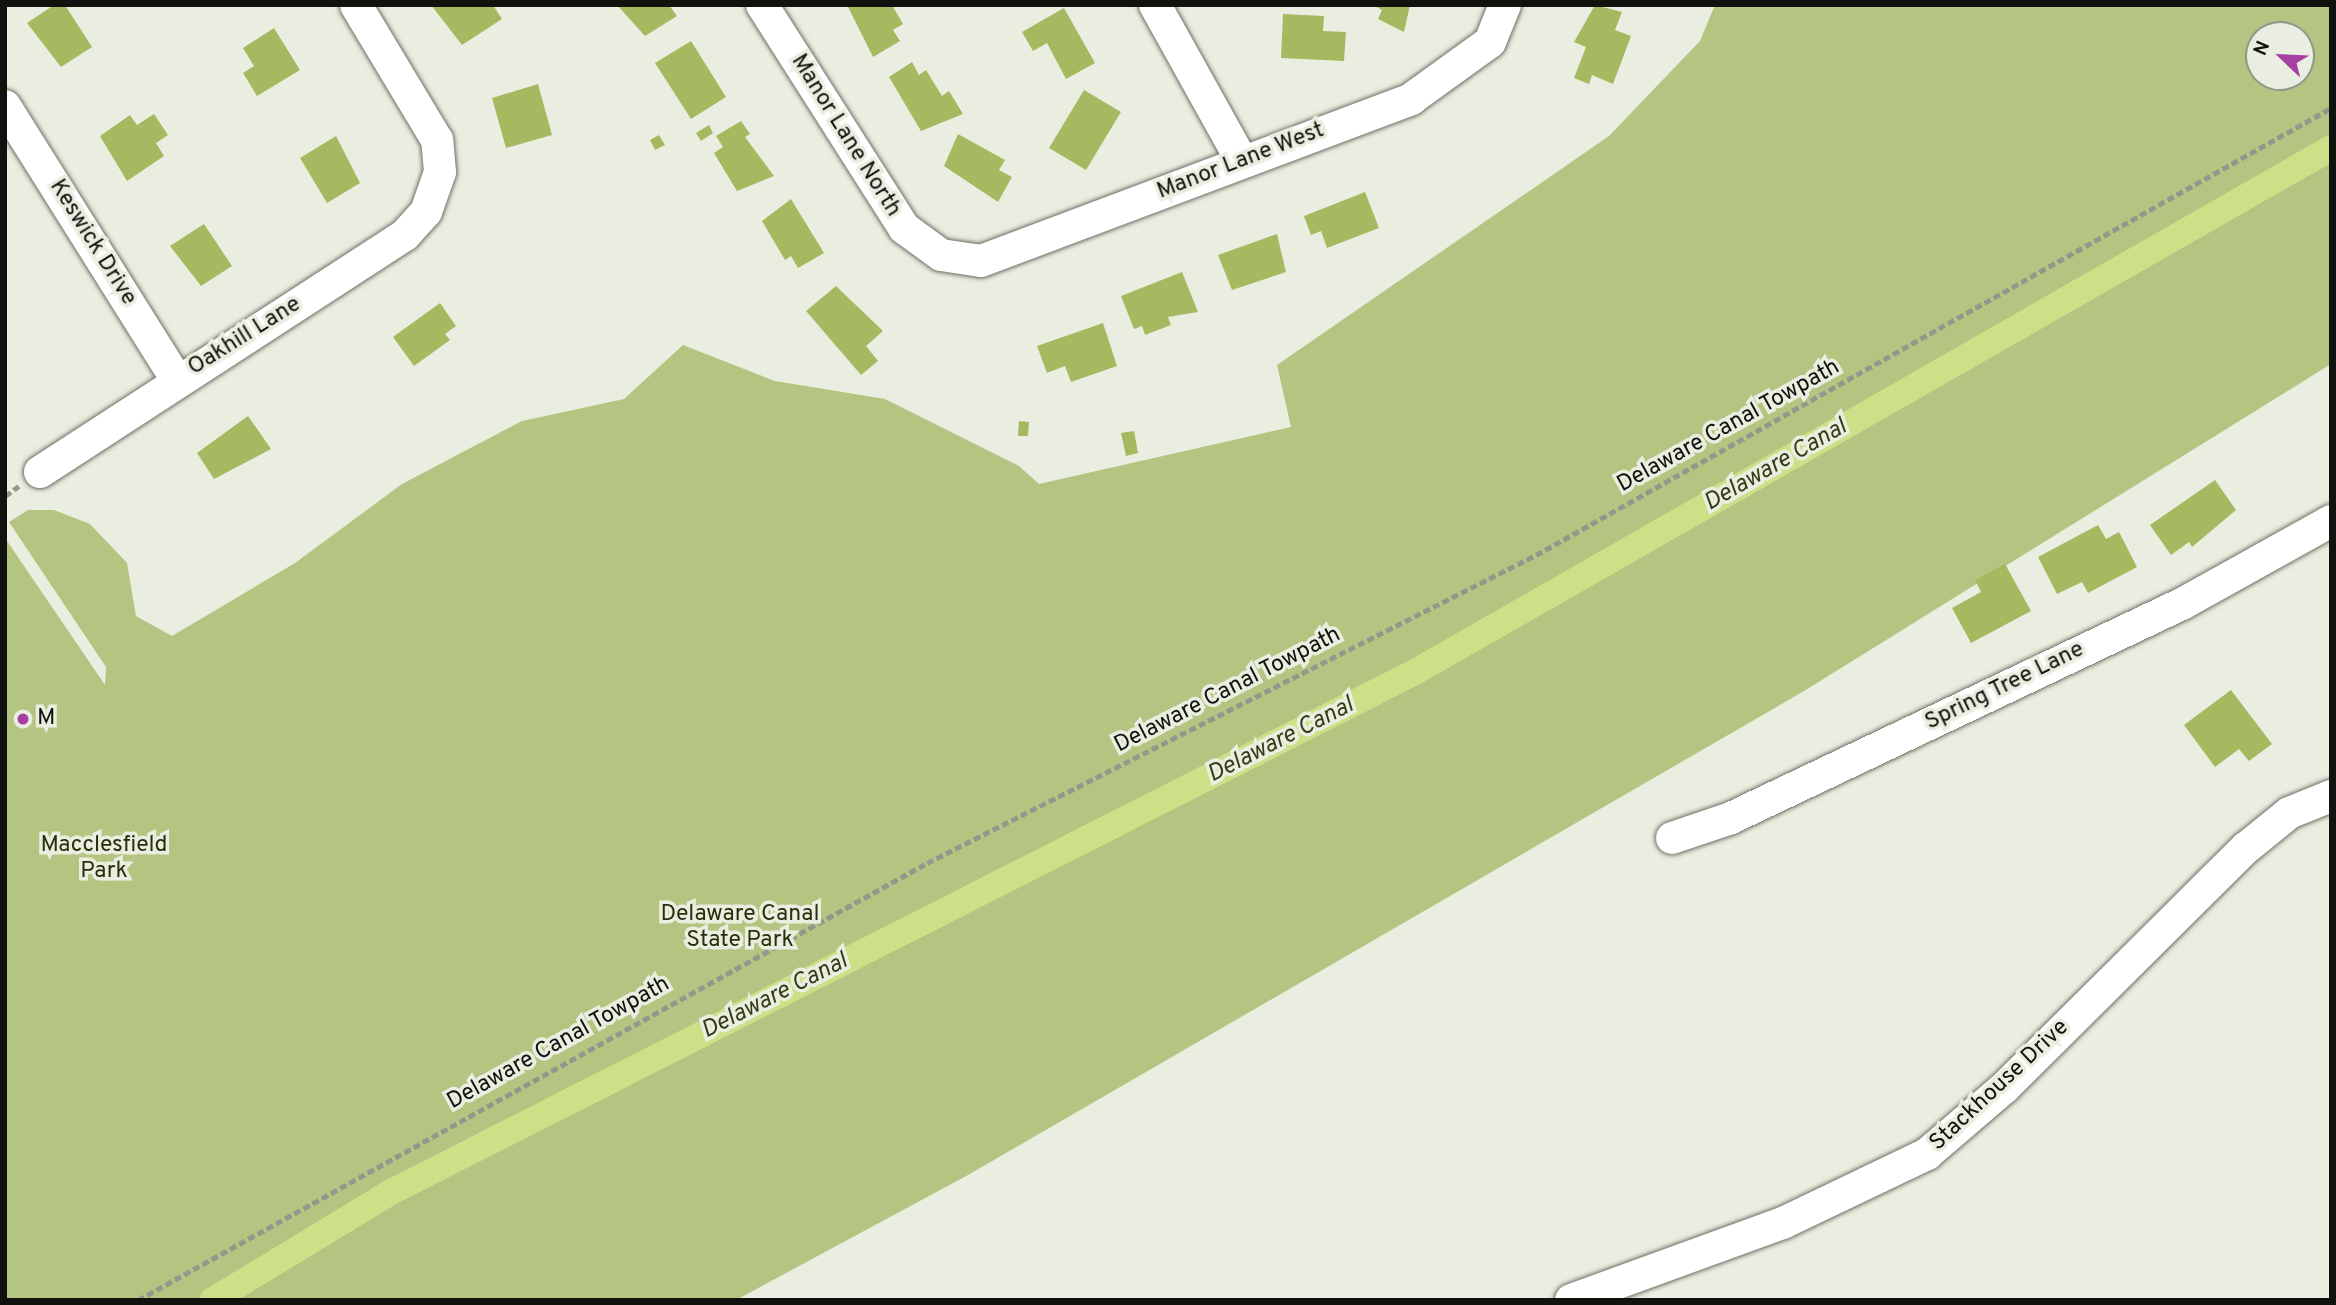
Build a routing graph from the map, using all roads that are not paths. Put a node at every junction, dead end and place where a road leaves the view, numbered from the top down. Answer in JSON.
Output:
{"nodes":[{"id":1,"x":356,"y":5,"type":"edge"},
{"id":2,"x":762,"y":5,"type":"edge"},
{"id":3,"x":1155,"y":5,"type":"edge"},
{"id":4,"x":1505,"y":5,"type":"edge"},
{"id":5,"x":5,"y":106,"type":"edge"},
{"id":6,"x":1242,"y":161,"type":"junction"},
{"id":7,"x":941,"y":255,"type":"joint"},
{"id":8,"x":177,"y":380,"type":"junction"},
{"id":9,"x":40,"y":472,"type":"dead end"},
{"id":10,"x":2331,"y":521,"type":"edge"},
{"id":11,"x":2331,"y":796,"type":"edge"},
{"id":12,"x":1672,"y":838,"type":"dead end"},
{"id":13,"x":1571,"y":1300,"type":"edge"}],
"edges":[{"from":1,"to":8,"type":"street","name":"Oakhill Lane"},
{"from":2,"to":7,"type":"street","name":"Manor Lane North"},
{"from":3,"to":6,"type":"street"},
{"from":4,"to":6,"type":"street","name":"Manor Lane West"},
{"from":5,"to":8,"type":"street","name":"Keswick Drive"},
{"from":6,"to":7,"type":"street","name":"Manor Lane West"},
{"from":8,"to":9,"type":"street","name":"Oakhill Lane"},
{"from":10,"to":12,"type":"street","name":"Spring Tree Lane"},
{"from":11,"to":13,"type":"street","name":"Stackhouse Drive"}]}
